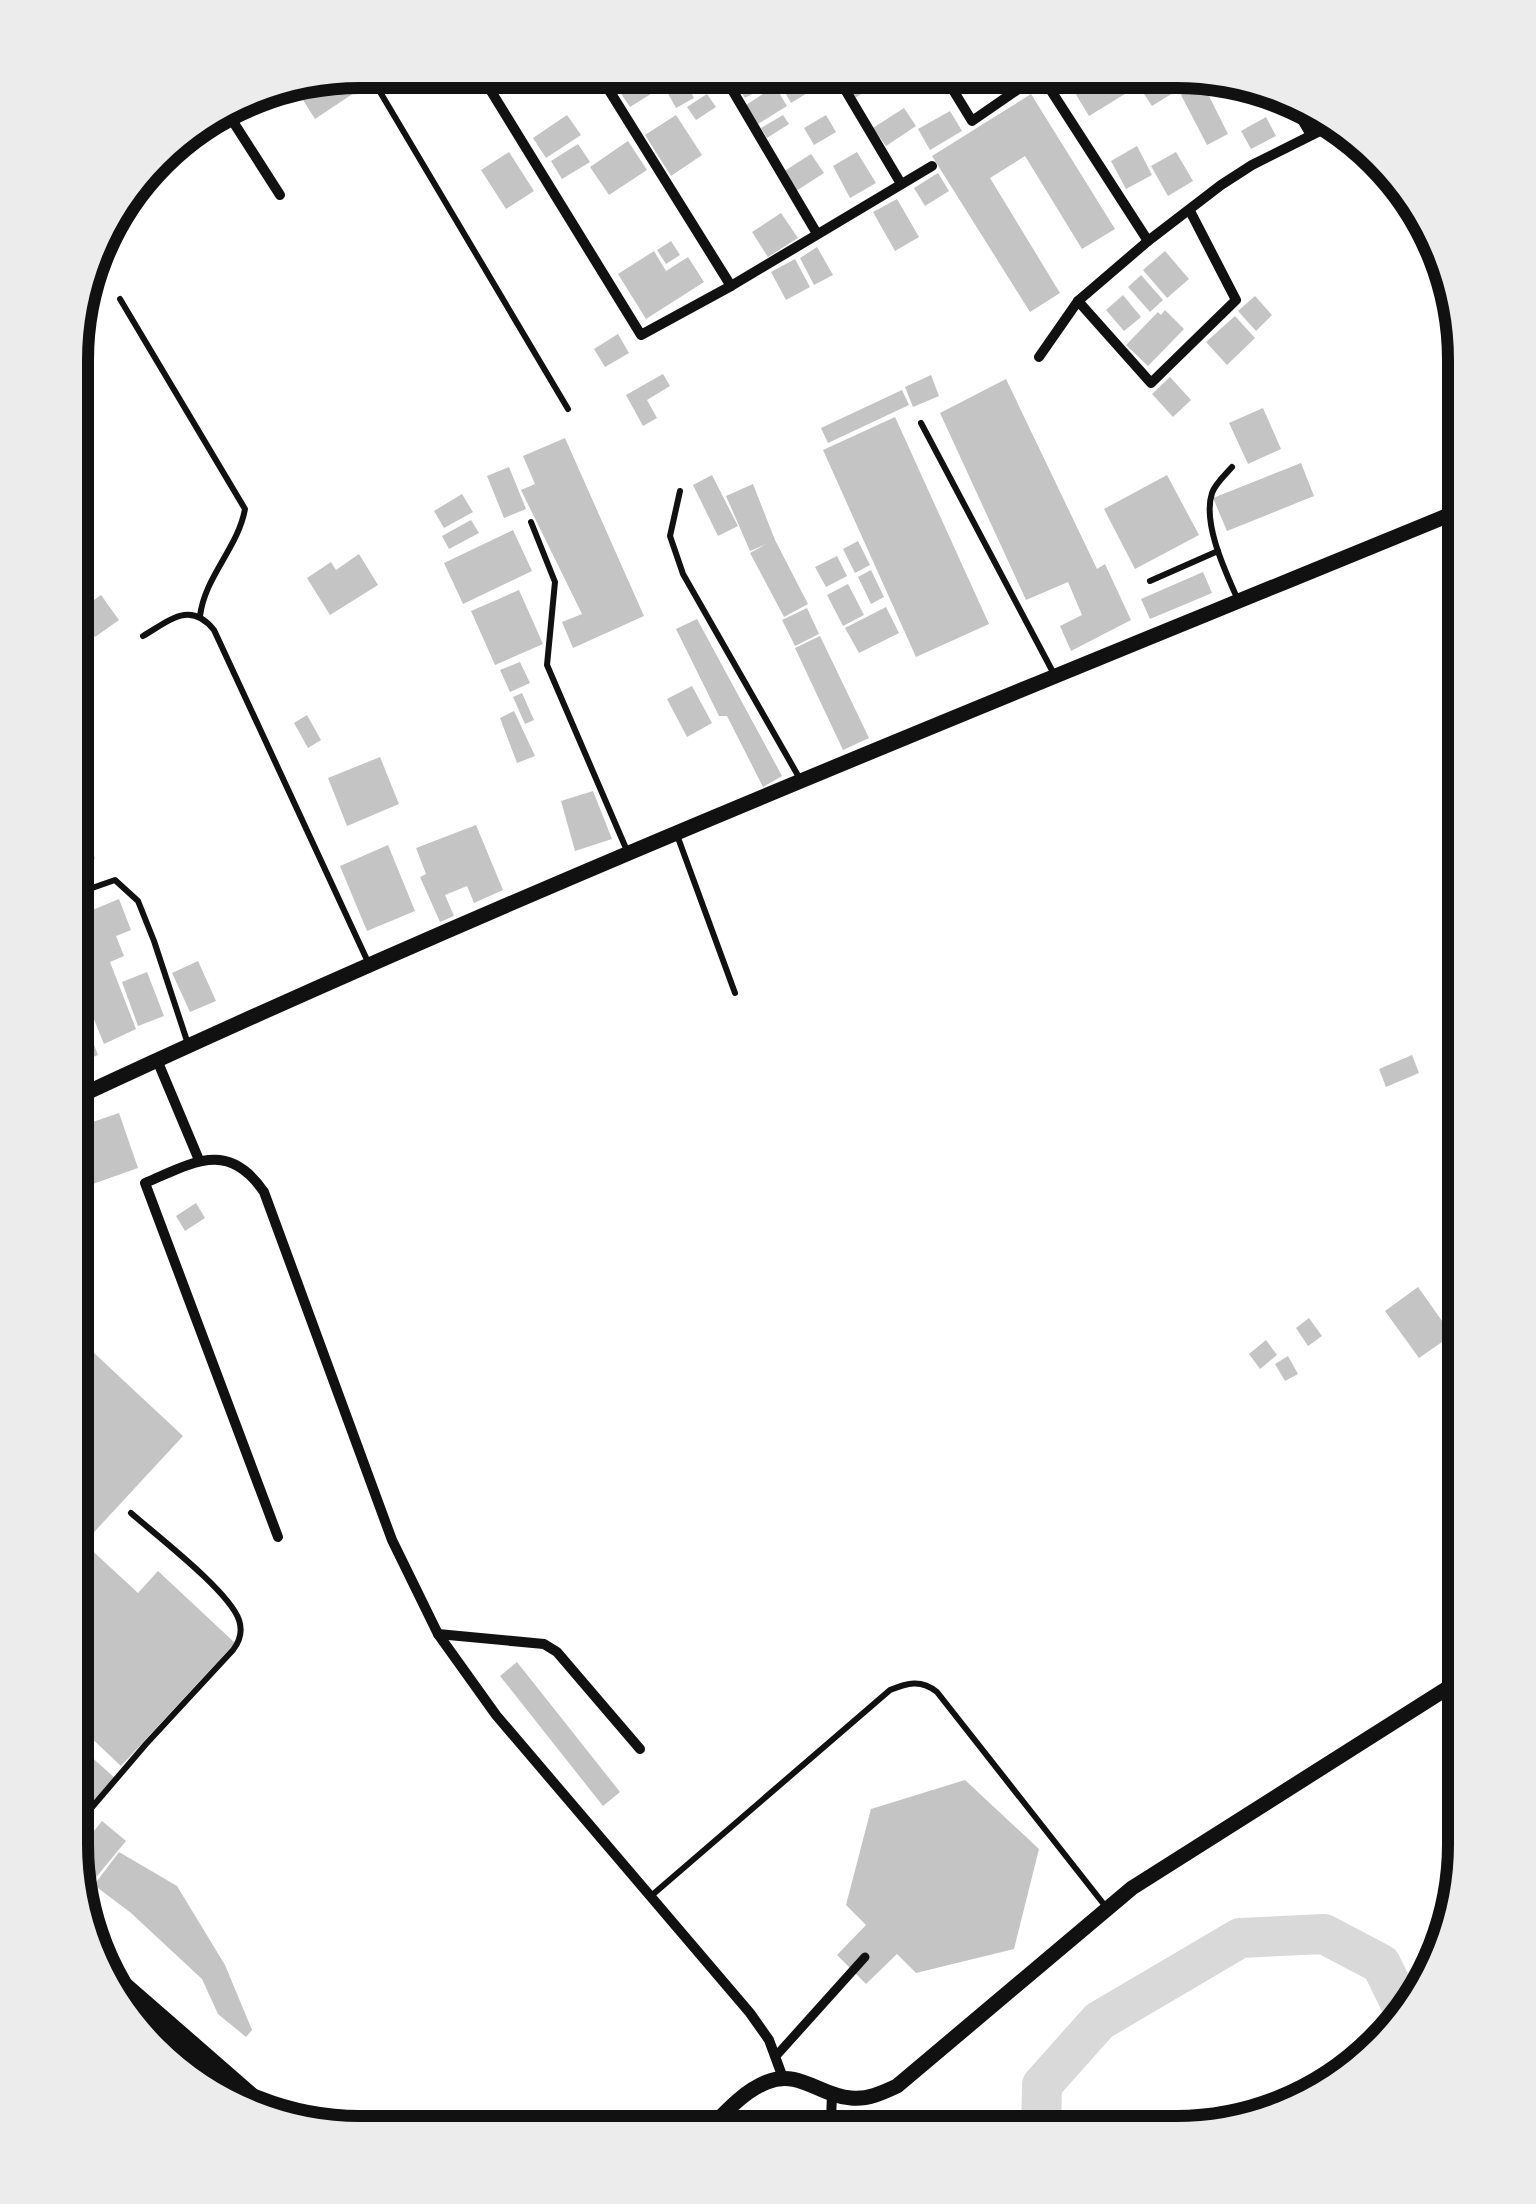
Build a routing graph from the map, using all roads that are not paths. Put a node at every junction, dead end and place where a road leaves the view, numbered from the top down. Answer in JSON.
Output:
{"nodes":[{"id":1,"x":378,"y":88,"type":"edge"},
{"id":2,"x":489,"y":88,"type":"edge"},
{"id":3,"x":607,"y":88,"type":"edge"},
{"id":4,"x":732,"y":88,"type":"edge"},
{"id":5,"x":844,"y":88,"type":"edge"},
{"id":6,"x":952,"y":88,"type":"edge"},
{"id":7,"x":1019,"y":88,"type":"edge"},
{"id":8,"x":1050,"y":88,"type":"edge"},
{"id":9,"x":1301,"y":119,"type":"edge"},
{"id":10,"x":232,"y":120,"type":"edge"},
{"id":11,"x":1321,"y":130,"type":"edge"},
{"id":12,"x":1311,"y":135,"type":"junction"},
{"id":13,"x":932,"y":166,"type":"dead end"},
{"id":14,"x":900,"y":182,"type":"junction"},
{"id":15,"x":280,"y":195,"type":"dead end"},
{"id":16,"x":1190,"y":210,"type":"junction"},
{"id":17,"x":816,"y":232,"type":"junction"},
{"id":18,"x":1148,"y":241,"type":"junction"},
{"id":19,"x":731,"y":286,"type":"junction"},
{"id":20,"x":120,"y":299,"type":"dead end"},
{"id":21,"x":1078,"y":301,"type":"junction"},
{"id":22,"x":1039,"y":356,"type":"dead end"},
{"id":23,"x":568,"y":409,"type":"dead end"},
{"id":24,"x":921,"y":423,"type":"dead end"},
{"id":25,"x":1232,"y":467,"type":"dead end"},
{"id":26,"x":680,"y":491,"type":"dead end"},
{"id":27,"x":1448,"y":515,"type":"edge"},
{"id":28,"x":531,"y":522,"type":"dead end"},
{"id":29,"x":1218,"y":552,"type":"junction"},
{"id":30,"x":1150,"y":581,"type":"dead end"},
{"id":31,"x":1239,"y":602,"type":"junction"},
{"id":32,"x":200,"y":616,"type":"junction"},
{"id":33,"x":143,"y":636,"type":"dead end"},
{"id":34,"x":1054,"y":675,"type":"junction"},
{"id":35,"x":801,"y":780,"type":"junction"},
{"id":36,"x":676,"y":834,"type":"junction"},
{"id":37,"x":628,"y":854,"type":"junction"},
{"id":38,"x":88,"y":889,"type":"edge"},
{"id":39,"x":370,"y":966,"type":"junction"},
{"id":40,"x":735,"y":993,"type":"dead end"},
{"id":41,"x":188,"y":1045,"type":"junction"},
{"id":42,"x":157,"y":1060,"type":"junction"},
{"id":43,"x":88,"y":1092,"type":"edge"},
{"id":44,"x":199,"y":1160,"type":"junction"},
{"id":45,"x":131,"y":1513,"type":"dead end"},
{"id":46,"x":278,"y":1537,"type":"dead end"},
{"id":47,"x":438,"y":1634,"type":"junction"},
{"id":48,"x":1448,"y":1688,"type":"edge"},
{"id":49,"x":640,"y":1749,"type":"dead end"},
{"id":50,"x":88,"y":1812,"type":"edge"},
{"id":51,"x":651,"y":1896,"type":"junction"},
{"id":52,"x":1107,"y":1908,"type":"junction"},
{"id":53,"x":866,"y":1957,"type":"dead end"},
{"id":54,"x":131,"y":1993,"type":"edge"},
{"id":55,"x":776,"y":2056,"type":"junction"},
{"id":56,"x":782,"y":2078,"type":"junction"},
{"id":57,"x":241,"y":2088,"type":"edge"},
{"id":58,"x":832,"y":2094,"type":"junction"},
{"id":59,"x":723,"y":2116,"type":"edge"},
{"id":60,"x":831,"y":2116,"type":"edge"}],
"edges":[{"from":1,"to":23,"type":"lane"},
{"from":2,"to":19,"type":"street"},
{"from":3,"to":19,"type":"street"},
{"from":4,"to":17,"type":"street"},
{"from":5,"to":14,"type":"street"},
{"from":6,"to":7,"type":"street"},
{"from":8,"to":18,"type":"street"},
{"from":9,"to":12,"type":"street"},
{"from":10,"to":15,"type":"street"},
{"from":11,"to":12,"type":"street"},
{"from":12,"to":16,"type":"street"},
{"from":13,"to":14,"type":"street"},
{"from":14,"to":17,"type":"street"},
{"from":16,"to":18,"type":"street"},
{"from":16,"to":21,"type":"street"},
{"from":17,"to":19,"type":"street"},
{"from":18,"to":21,"type":"street"},
{"from":20,"to":32,"type":"lane"},
{"from":21,"to":22,"type":"street"},
{"from":24,"to":34,"type":"lane"},
{"from":25,"to":29,"type":"lane"},
{"from":26,"to":35,"type":"lane"},
{"from":27,"to":31,"type":"street"},
{"from":28,"to":37,"type":"lane"},
{"from":29,"to":30,"type":"lane"},
{"from":29,"to":31,"type":"lane"},
{"from":31,"to":34,"type":"street"},
{"from":32,"to":33,"type":"lane"},
{"from":32,"to":39,"type":"lane"},
{"from":34,"to":35,"type":"street"},
{"from":35,"to":36,"type":"street"},
{"from":36,"to":37,"type":"street"},
{"from":36,"to":40,"type":"lane"},
{"from":37,"to":39,"type":"street"},
{"from":38,"to":41,"type":"lane"},
{"from":39,"to":41,"type":"street"},
{"from":41,"to":42,"type":"street"},
{"from":42,"to":43,"type":"street"},
{"from":42,"to":44,"type":"street"},
{"from":44,"to":46,"type":"street"},
{"from":44,"to":47,"type":"street"},
{"from":45,"to":50,"type":"lane"},
{"from":47,"to":49,"type":"street"},
{"from":47,"to":51,"type":"street"},
{"from":48,"to":52,"type":"street"},
{"from":51,"to":52,"type":"lane"},
{"from":51,"to":55,"type":"street"},
{"from":52,"to":58,"type":"street"},
{"from":53,"to":55,"type":"street"},
{"from":54,"to":57,"type":"main road"},
{"from":55,"to":56,"type":"street"},
{"from":56,"to":58,"type":"street"},
{"from":56,"to":59,"type":"street"},
{"from":58,"to":60,"type":"street"}]}
